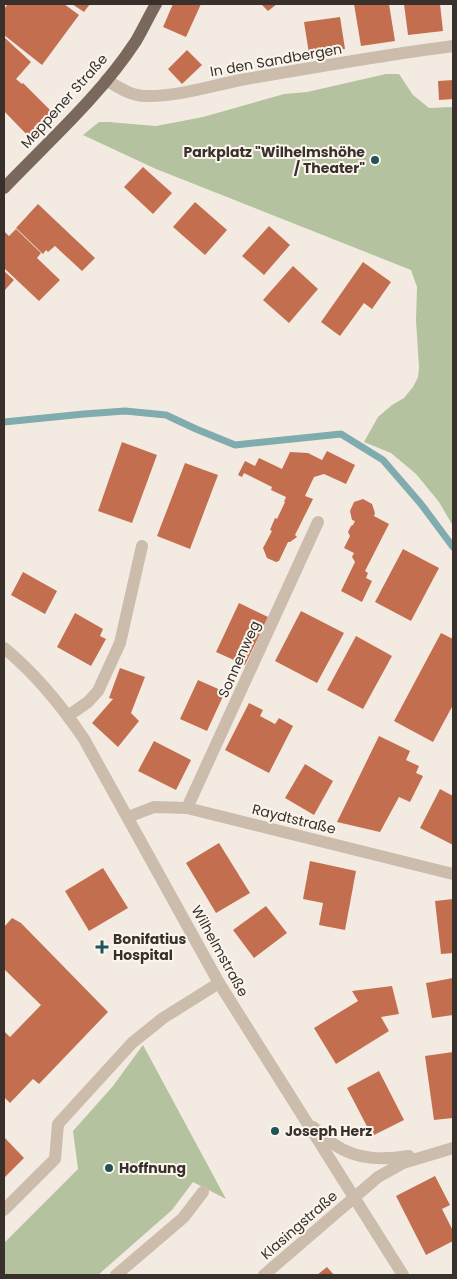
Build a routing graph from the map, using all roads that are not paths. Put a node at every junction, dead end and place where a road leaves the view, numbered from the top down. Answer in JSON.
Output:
{"nodes":[{"id":1,"x":156,"y":4,"type":"edge"},
{"id":2,"x":453,"y":46,"type":"edge"},
{"id":3,"x":106,"y":80,"type":"junction"},
{"id":4,"x":4,"y":188,"type":"edge"},
{"id":5,"x":318,"y":522,"type":"dead end"},
{"id":6,"x":142,"y":546,"type":"dead end"},
{"id":7,"x":4,"y":648,"type":"edge"},
{"id":8,"x":68,"y":716,"type":"junction"},
{"id":9,"x":187,"y":808,"type":"junction"},
{"id":10,"x":128,"y":818,"type":"junction"},
{"id":11,"x":453,"y":874,"type":"edge"},
{"id":12,"x":219,"y":983,"type":"junction"},
{"id":13,"x":303,"y":1119,"type":"junction"},
{"id":14,"x":452,"y":1148,"type":"edge"},
{"id":15,"x":203,"y":1192,"type":"dead end"},
{"id":16,"x":353,"y":1197,"type":"junction"},
{"id":17,"x":4,"y":1210,"type":"edge"},
{"id":18,"x":116,"y":1275,"type":"edge"},
{"id":19,"x":264,"y":1275,"type":"edge"},
{"id":20,"x":403,"y":1275,"type":"edge"}],
"edges":[{"from":1,"to":3,"type":"main road","name":"Meppener Straße"},
{"from":2,"to":3,"type":"street","name":"In den Sandbergen"},
{"from":3,"to":4,"type":"main road","name":"Meppener Straße"},
{"from":5,"to":9,"type":"street","name":"Sonnenweg"},
{"from":6,"to":8,"type":"street"},
{"from":7,"to":8,"type":"street","name":"Wilhelmstraße"},
{"from":8,"to":10,"type":"street","name":"Wilhelmstraße"},
{"from":9,"to":10,"type":"street","name":"Raydtstraße"},
{"from":9,"to":11,"type":"street","name":"Raydtstraße"},
{"from":10,"to":12,"type":"street","name":"Wilhelmstraße"},
{"from":12,"to":13,"type":"street","name":"Wilhelmstraße"},
{"from":12,"to":17,"type":"street"},
{"from":13,"to":14,"type":"street"},
{"from":13,"to":16,"type":"street","name":"Wilhelmstraße"},
{"from":14,"to":16,"type":"street","name":"Klasingstraße"},
{"from":15,"to":18,"type":"street"},
{"from":16,"to":19,"type":"street","name":"Klasingstraße"},
{"from":16,"to":20,"type":"street","name":"Wilhelmstraße"}]}
